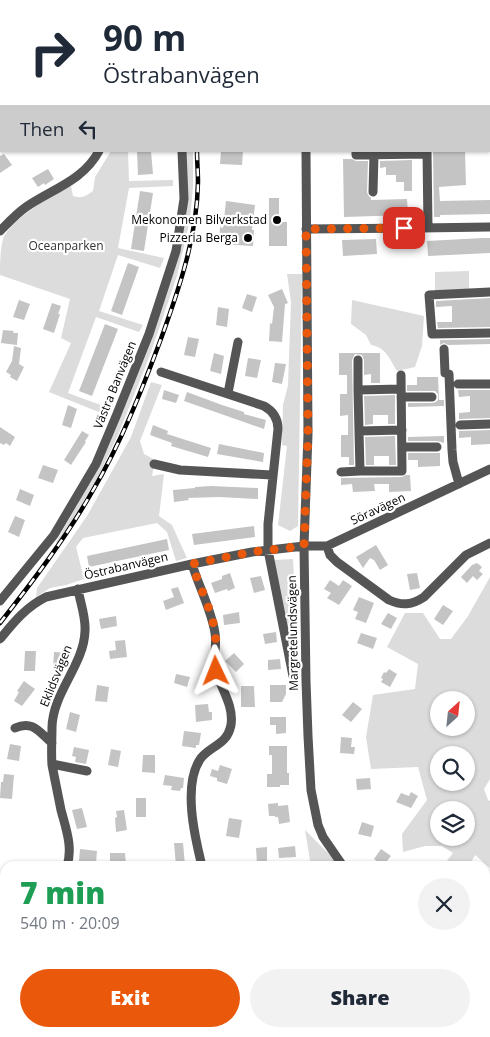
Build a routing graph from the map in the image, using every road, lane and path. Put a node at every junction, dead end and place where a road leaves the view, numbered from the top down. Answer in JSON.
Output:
{"nodes":[{"id":1,"x":98,"y":152,"type":"edge"},
{"id":2,"x":182,"y":152,"type":"edge"},
{"id":3,"x":306,"y":152,"type":"edge"},
{"id":4,"x":356,"y":152,"type":"edge"},
{"id":5,"x":427,"y":152,"type":"edge"},
{"id":6,"x":374,"y":155,"type":"junction"},
{"id":7,"x":373,"y":192,"type":"dead end"},
{"id":8,"x":490,"y":227,"type":"edge"},
{"id":9,"x":428,"y":228,"type":"junction"},
{"id":10,"x":306,"y":229,"type":"junction"},
{"id":11,"x":0,"y":231,"type":"edge"},
{"id":12,"x":490,"y":292,"type":"edge"},
{"id":13,"x":490,"y":333,"type":"edge"},
{"id":14,"x":238,"y":342,"type":"dead end"},
{"id":15,"x":444,"y":349,"type":"dead end"},
{"id":16,"x":358,"y":360,"type":"dead end"},
{"id":17,"x":161,"y":372,"type":"dead end"},
{"id":18,"x":401,"y":375,"type":"dead end"},
{"id":19,"x":458,"y":384,"type":"dead end"},
{"id":20,"x":490,"y":384,"type":"edge"},
{"id":21,"x":358,"y":390,"type":"junction"},
{"id":22,"x":228,"y":393,"type":"junction"},
{"id":23,"x":401,"y":393,"type":"junction"},
{"id":24,"x":432,"y":397,"type":"dead end"},
{"id":25,"x":490,"y":424,"type":"edge"},
{"id":26,"x":460,"y":425,"type":"dead end"},
{"id":27,"x":402,"y":430,"type":"junction"},
{"id":28,"x":359,"y":431,"type":"junction"},
{"id":29,"x":402,"y":447,"type":"junction"},
{"id":30,"x":437,"y":447,"type":"dead end"},
{"id":31,"x":154,"y":464,"type":"dead end"},
{"id":32,"x":490,"y":469,"type":"edge"},
{"id":33,"x":360,"y":471,"type":"junction"},
{"id":34,"x":341,"y":472,"type":"dead end"},
{"id":35,"x":272,"y":475,"type":"junction"},
{"id":36,"x":460,"y":484,"type":"junction"},
{"id":37,"x":490,"y":543,"type":"edge"},
{"id":38,"x":304,"y":546,"type":"junction"},
{"id":39,"x":327,"y":546,"type":"junction"},
{"id":40,"x":268,"y":550,"type":"junction"},
{"id":41,"x":192,"y":564,"type":"junction"},
{"id":42,"x":78,"y":589,"type":"junction"},
{"id":43,"x":0,"y":601,"type":"edge"},
{"id":44,"x":0,"y":639,"type":"edge"},
{"id":45,"x":292,"y":676,"type":"dead end"},
{"id":46,"x":15,"y":728,"type":"dead end"},
{"id":47,"x":52,"y":743,"type":"junction"},
{"id":48,"x":52,"y":764,"type":"junction"},
{"id":49,"x":87,"y":771,"type":"dead end"},
{"id":50,"x":69,"y":861,"type":"edge"},
{"id":51,"x":201,"y":861,"type":"edge"},
{"id":52,"x":340,"y":861,"type":"edge"}],
"edges":[{"from":1,"to":11,"type":"street"},
{"from":2,"to":43,"type":"street","name":"Västra Banvägen"},
{"from":3,"to":10,"type":"street","name":"Margretelundsvägen"},
{"from":4,"to":6,"type":"street"},
{"from":5,"to":6,"type":"street"},
{"from":5,"to":9,"type":"street"},
{"from":6,"to":7,"type":"street"},
{"from":8,"to":9,"type":"street"},
{"from":9,"to":10,"type":"street"},
{"from":10,"to":38,"type":"street","name":"Margretelundsvägen"},
{"from":12,"to":13,"type":"street"},
{"from":14,"to":22,"type":"street"},
{"from":15,"to":36,"type":"street"},
{"from":16,"to":21,"type":"street"},
{"from":17,"to":22,"type":"street"},
{"from":18,"to":23,"type":"street","name":"Söravägen"},
{"from":19,"to":20,"type":"street"},
{"from":21,"to":23,"type":"street"},
{"from":21,"to":28,"type":"street"},
{"from":22,"to":35,"type":"street"},
{"from":23,"to":24,"type":"street"},
{"from":23,"to":27,"type":"street","name":"Söravägen"},
{"from":25,"to":26,"type":"street"},
{"from":27,"to":28,"type":"street"},
{"from":27,"to":29,"type":"street","name":"Söravägen"},
{"from":28,"to":33,"type":"street"},
{"from":29,"to":30,"type":"street"},
{"from":29,"to":33,"type":"street","name":"Söravägen"},
{"from":31,"to":35,"type":"street"},
{"from":32,"to":36,"type":"street","name":"Söravägen"},
{"from":33,"to":34,"type":"street","name":"Söravägen"},
{"from":35,"to":40,"type":"street"},
{"from":36,"to":39,"type":"street","name":"Söravägen"},
{"from":37,"to":39,"type":"street"},
{"from":38,"to":39,"type":"street","name":"Söravägen"},
{"from":38,"to":40,"type":"street","name":"Östrabanvägen"},
{"from":38,"to":52,"type":"street","name":"Margretelundsvägen"},
{"from":40,"to":41,"type":"street","name":"Östrabanvägen"},
{"from":40,"to":45,"type":"street"},
{"from":41,"to":42,"type":"street","name":"Östrabanvägen"},
{"from":41,"to":51,"type":"street"},
{"from":42,"to":44,"type":"street","name":"Östrabanvägen"},
{"from":42,"to":47,"type":"street","name":"Eklidsvägen"},
{"from":46,"to":47,"type":"street"},
{"from":47,"to":48,"type":"street","name":"Eklidsvägen"},
{"from":48,"to":49,"type":"street"},
{"from":48,"to":50,"type":"street","name":"Eklidsvägen"}]}
